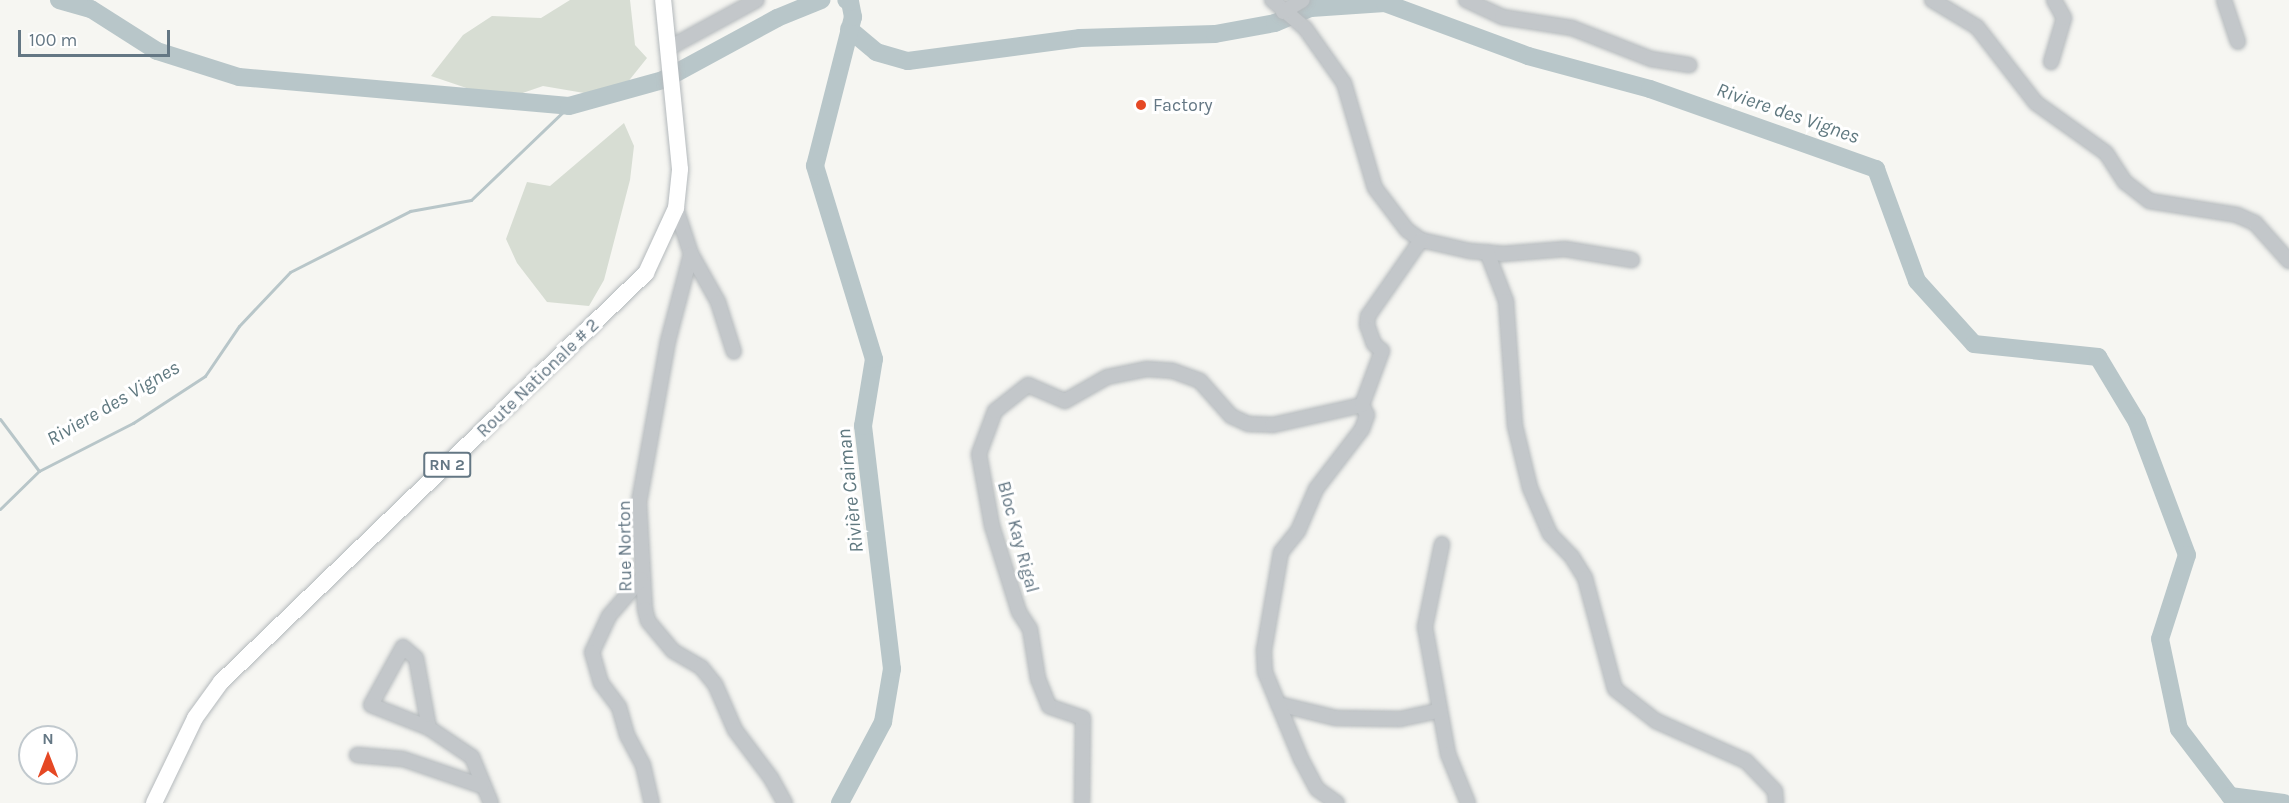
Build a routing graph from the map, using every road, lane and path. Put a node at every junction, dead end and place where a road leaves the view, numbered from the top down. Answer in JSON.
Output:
{"nodes":[{"id":1,"x":663,"y":0,"type":"edge"},
{"id":2,"x":757,"y":0,"type":"edge"},
{"id":3,"x":1272,"y":0,"type":"edge"},
{"id":4,"x":1303,"y":0,"type":"edge"},
{"id":5,"x":1466,"y":0,"type":"edge"},
{"id":6,"x":1932,"y":0,"type":"edge"},
{"id":7,"x":2054,"y":0,"type":"edge"},
{"id":8,"x":2224,"y":0,"type":"edge"},
{"id":9,"x":1283,"y":12,"type":"junction"},
{"id":10,"x":2238,"y":42,"type":"dead end"},
{"id":11,"x":667,"y":51,"type":"junction"},
{"id":12,"x":2051,"y":62,"type":"dead end"},
{"id":13,"x":1690,"y":65,"type":"dead end"},
{"id":14,"x":676,"y":208,"type":"junction"},
{"id":15,"x":1421,"y":240,"type":"junction"},
{"id":16,"x":1487,"y":252,"type":"junction"},
{"id":17,"x":691,"y":254,"type":"junction"},
{"id":18,"x":1632,"y":260,"type":"dead end"},
{"id":19,"x":2289,"y":261,"type":"edge"},
{"id":20,"x":734,"y":352,"type":"dead end"},
{"id":21,"x":1362,"y":405,"type":"junction"},
{"id":22,"x":1442,"y":544,"type":"dead end"},
{"id":23,"x":641,"y":579,"type":"junction"},
{"id":24,"x":1278,"y":704,"type":"junction"},
{"id":25,"x":1439,"y":711,"type":"junction"},
{"id":26,"x":429,"y":728,"type":"junction"},
{"id":27,"x":357,"y":755,"type":"dead end"},
{"id":28,"x":482,"y":786,"type":"junction"},
{"id":29,"x":154,"y":803,"type":"edge"},
{"id":30,"x":491,"y":803,"type":"edge"},
{"id":31,"x":652,"y":803,"type":"edge"},
{"id":32,"x":785,"y":803,"type":"edge"},
{"id":33,"x":1082,"y":803,"type":"edge"},
{"id":34,"x":1337,"y":803,"type":"edge"},
{"id":35,"x":1468,"y":803,"type":"edge"},
{"id":36,"x":1776,"y":803,"type":"edge"}],
"edges":[{"from":1,"to":11,"type":"main road","number":"RN 2"},
{"from":2,"to":11,"type":"street"},
{"from":3,"to":9,"type":"street"},
{"from":4,"to":9,"type":"street"},
{"from":5,"to":13,"type":"street"},
{"from":6,"to":19,"type":"street"},
{"from":7,"to":12,"type":"street"},
{"from":8,"to":10,"type":"street"},
{"from":9,"to":15,"type":"street"},
{"from":11,"to":14,"type":"main road","name":"Route Nationale # 2","number":"RN 2"},
{"from":14,"to":17,"type":"street"},
{"from":14,"to":29,"type":"main road","name":"Route Nationale # 2","number":"RN 2"},
{"from":15,"to":16,"type":"street"},
{"from":15,"to":21,"type":"street"},
{"from":16,"to":18,"type":"street"},
{"from":16,"to":36,"type":"street"},
{"from":17,"to":20,"type":"street"},
{"from":17,"to":23,"type":"street","name":"Rue Norton"},
{"from":21,"to":24,"type":"street"},
{"from":21,"to":33,"type":"street","name":"Bloc Kay Rigal"},
{"from":22,"to":25,"type":"street"},
{"from":23,"to":31,"type":"street"},
{"from":23,"to":32,"type":"street","name":"Rue Norton"},
{"from":24,"to":25,"type":"street"},
{"from":24,"to":34,"type":"street"},
{"from":25,"to":35,"type":"street"},
{"from":26,"to":26,"type":"street"},
{"from":26,"to":28,"type":"street"},
{"from":27,"to":28,"type":"street"},
{"from":28,"to":30,"type":"street"}]}
